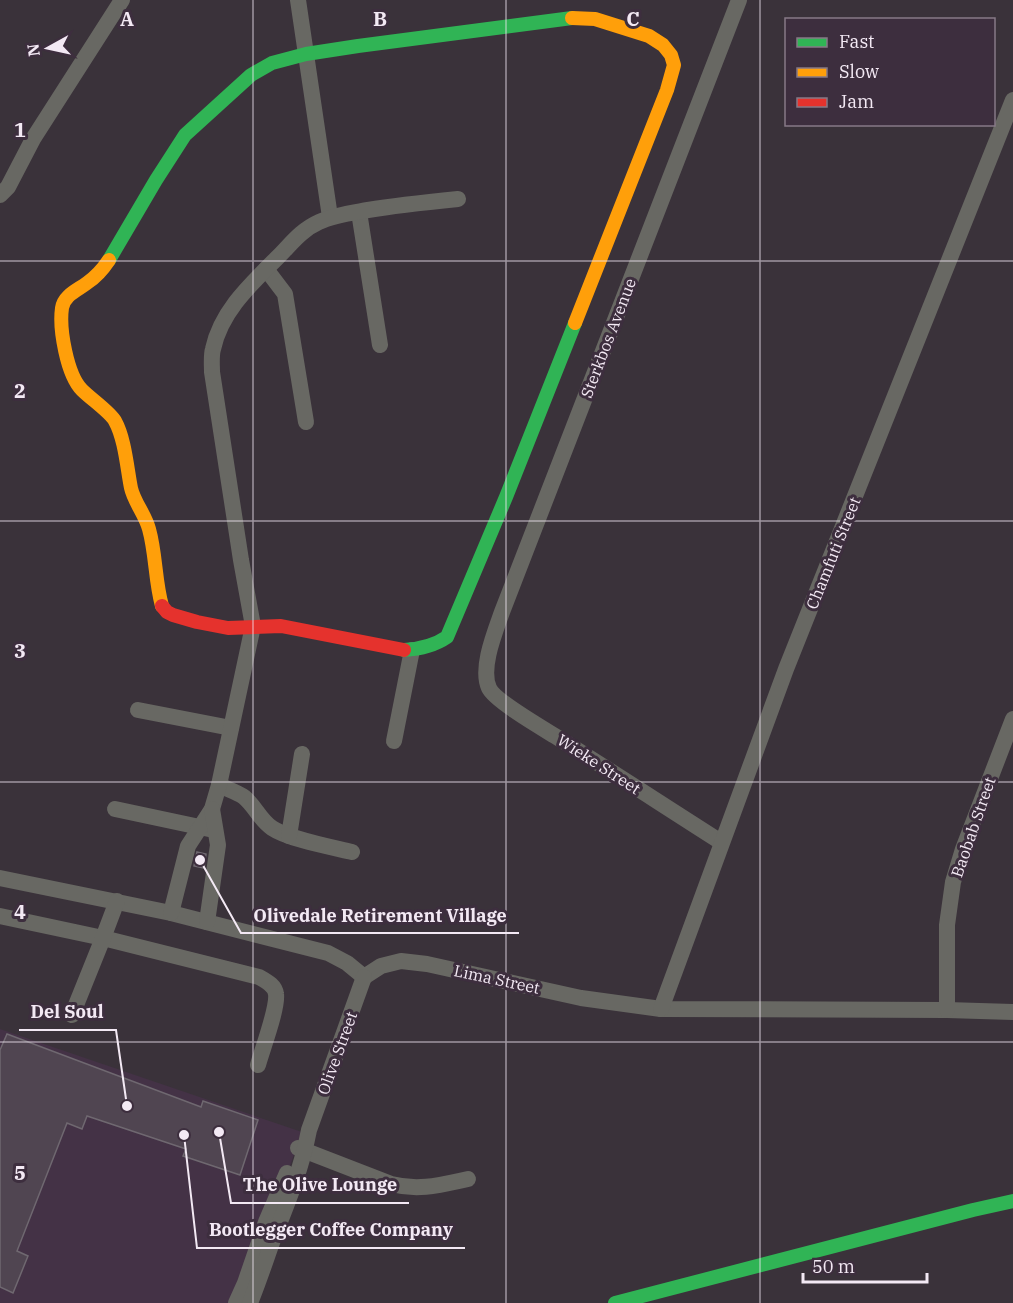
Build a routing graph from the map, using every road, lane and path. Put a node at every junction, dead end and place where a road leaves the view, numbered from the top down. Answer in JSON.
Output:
{"nodes":[{"id":1,"x":122,"y":0,"type":"edge"},
{"id":2,"x":298,"y":0,"type":"edge"},
{"id":3,"x":739,"y":0,"type":"edge"},
{"id":4,"x":306,"y":54,"type":"junction"},
{"id":5,"x":1013,"y":100,"type":"edge"},
{"id":6,"x":0,"y":195,"type":"edge"},
{"id":7,"x":458,"y":199,"type":"dead end"},
{"id":8,"x":359,"y":212,"type":"junction"},
{"id":9,"x":330,"y":217,"type":"junction"},
{"id":10,"x":266,"y":269,"type":"junction"},
{"id":11,"x":380,"y":345,"type":"dead end"},
{"id":12,"x":306,"y":422,"type":"dead end"},
{"id":13,"x":253,"y":626,"type":"junction"},
{"id":14,"x":412,"y":650,"type":"junction"},
{"id":15,"x":486,"y":678,"type":"joint"},
{"id":16,"x":138,"y":710,"type":"dead end"},
{"id":17,"x":1013,"y":719,"type":"edge"},
{"id":18,"x":231,"y":728,"type":"junction"},
{"id":19,"x":394,"y":741,"type":"dead end"},
{"id":20,"x":302,"y":754,"type":"dead end"},
{"id":21,"x":219,"y":785,"type":"junction"},
{"id":22,"x":115,"y":809,"type":"dead end"},
{"id":23,"x":207,"y":829,"type":"junction"},
{"id":24,"x":289,"y":836,"type":"junction"},
{"id":25,"x":722,"y":842,"type":"junction"},
{"id":26,"x":352,"y":852,"type":"dead end"},
{"id":27,"x":0,"y":878,"type":"edge"},
{"id":28,"x":117,"y":901,"type":"junction"},
{"id":29,"x":171,"y":913,"type":"junction"},
{"id":30,"x":0,"y":916,"type":"edge"},
{"id":31,"x":207,"y":922,"type":"junction"},
{"id":32,"x":103,"y":938,"type":"junction"},
{"id":33,"x":364,"y":976,"type":"junction"},
{"id":34,"x":661,"y":1009,"type":"junction"},
{"id":35,"x":947,"y":1010,"type":"junction"},
{"id":36,"x":1013,"y":1012,"type":"edge"},
{"id":37,"x":72,"y":1015,"type":"dead end"},
{"id":38,"x":258,"y":1065,"type":"dead end"},
{"id":39,"x":302,"y":1149,"type":"junction"},
{"id":40,"x":468,"y":1179,"type":"dead end"},
{"id":41,"x":1013,"y":1201,"type":"edge"},
{"id":42,"x":236,"y":1303,"type":"edge"},
{"id":43,"x":250,"y":1303,"type":"edge"},
{"id":44,"x":615,"y":1303,"type":"edge"}],
"edges":[{"from":1,"to":6,"type":"street"},
{"from":2,"to":4,"type":"street"},
{"from":3,"to":15,"type":"street","name":"Sterkbos Avenue"},
{"from":4,"to":9,"type":"street"},
{"from":4,"to":13,"type":"street"},
{"from":4,"to":14,"type":"street"},
{"from":5,"to":25,"type":"street","name":"Chamfuti Street"},
{"from":7,"to":8,"type":"street"},
{"from":8,"to":9,"type":"street"},
{"from":8,"to":11,"type":"street"},
{"from":9,"to":10,"type":"street"},
{"from":10,"to":12,"type":"street"},
{"from":10,"to":13,"type":"street"},
{"from":13,"to":14,"type":"street"},
{"from":13,"to":18,"type":"street"},
{"from":14,"to":19,"type":"street"},
{"from":15,"to":25,"type":"street","name":"Wieke Street"},
{"from":16,"to":18,"type":"street"},
{"from":17,"to":35,"type":"street","name":"Baobab Street"},
{"from":18,"to":21,"type":"street"},
{"from":20,"to":24,"type":"street"},
{"from":21,"to":23,"type":"street"},
{"from":21,"to":24,"type":"street"},
{"from":22,"to":23,"type":"street"},
{"from":23,"to":29,"type":"street"},
{"from":23,"to":31,"type":"street"},
{"from":24,"to":26,"type":"street"},
{"from":25,"to":34,"type":"street","name":"Chamfuti Street"},
{"from":27,"to":28,"type":"street"},
{"from":28,"to":29,"type":"street"},
{"from":28,"to":32,"type":"street"},
{"from":29,"to":31,"type":"street"},
{"from":30,"to":32,"type":"street"},
{"from":31,"to":33,"type":"street"},
{"from":32,"to":37,"type":"street"},
{"from":32,"to":38,"type":"street"},
{"from":33,"to":34,"type":"street","name":"Lima Street"},
{"from":33,"to":39,"type":"street","name":"Olive Street"},
{"from":34,"to":35,"type":"street","name":"Lima Street"},
{"from":35,"to":36,"type":"street","name":"Lima Street"},
{"from":39,"to":40,"type":"street"},
{"from":39,"to":42,"type":"street","name":"Olive Street"},
{"from":39,"to":43,"type":"street","name":"Olive Street"},
{"from":41,"to":44,"type":"street"}]}
